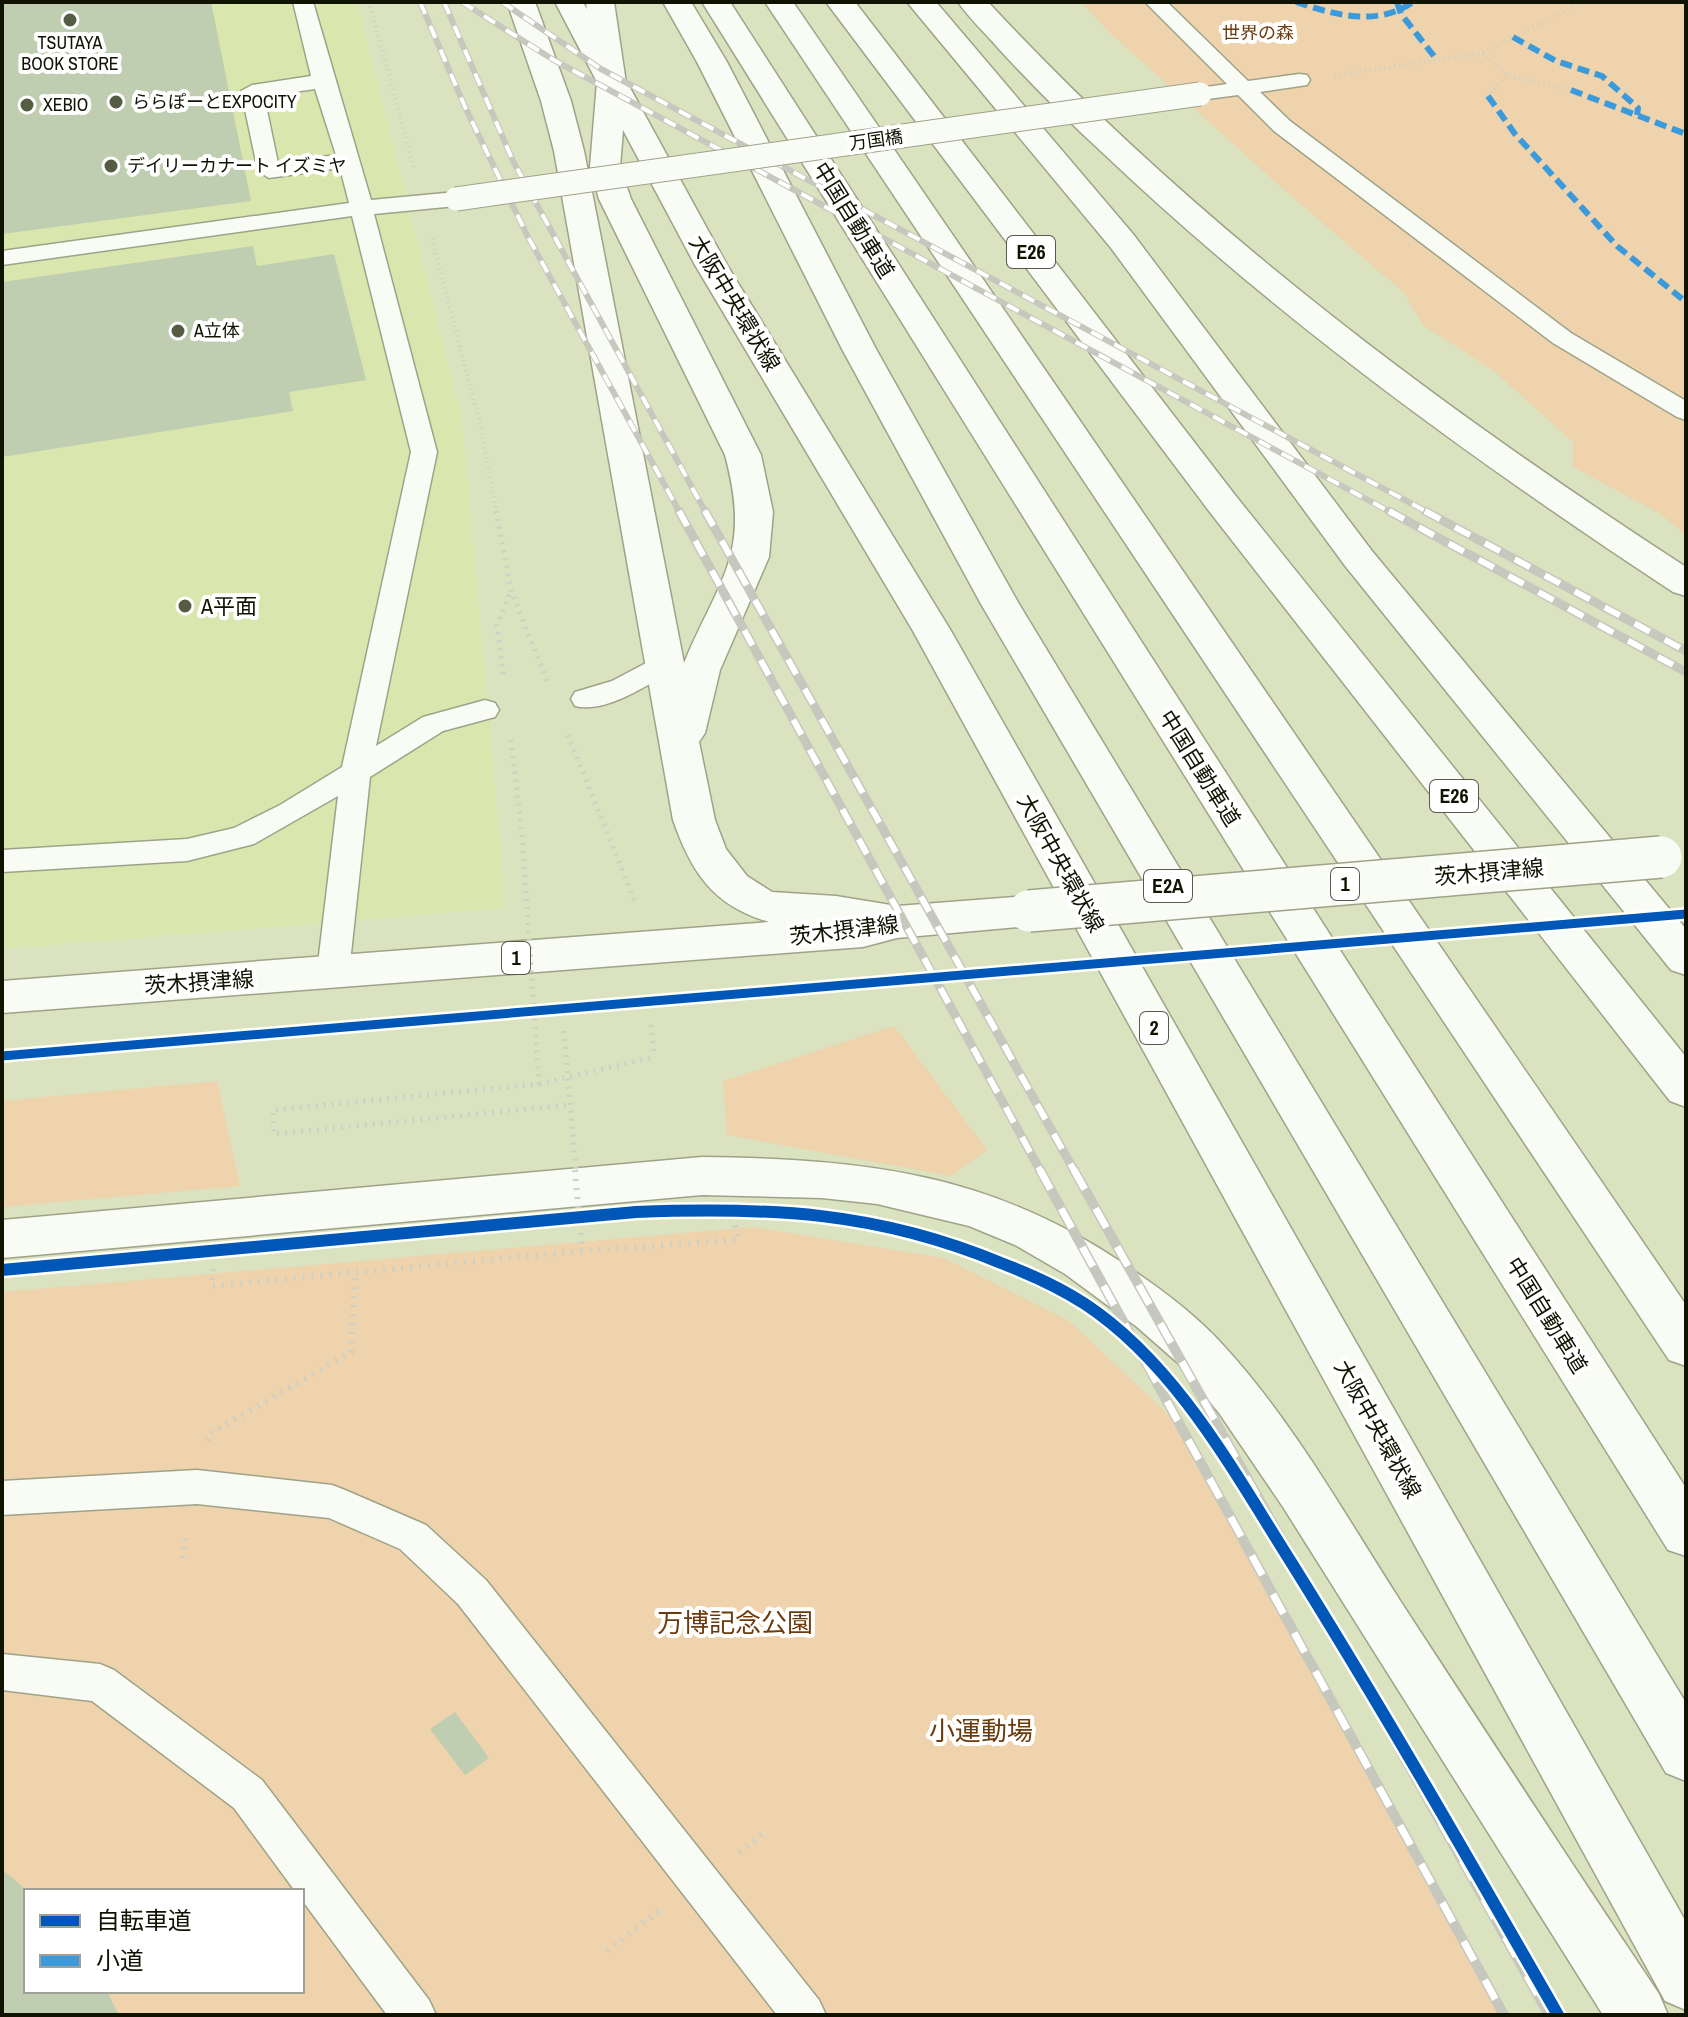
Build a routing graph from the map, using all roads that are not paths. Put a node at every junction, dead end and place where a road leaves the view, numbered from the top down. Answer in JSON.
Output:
{"nodes":[{"id":1,"x":303,"y":2,"type":"edge"},
{"id":2,"x":521,"y":2,"type":"edge"},
{"id":3,"x":569,"y":2,"type":"edge"},
{"id":4,"x":600,"y":2,"type":"edge"},
{"id":5,"x":677,"y":2,"type":"edge"},
{"id":6,"x":716,"y":2,"type":"edge"},
{"id":7,"x":779,"y":2,"type":"edge"},
{"id":8,"x":840,"y":2,"type":"edge"},
{"id":9,"x":921,"y":2,"type":"edge"},
{"id":10,"x":972,"y":2,"type":"edge"},
{"id":11,"x":1155,"y":2,"type":"edge"},
{"id":12,"x":1299,"y":80,"type":"road end"},
{"id":13,"x":323,"y":81,"type":"junction"},
{"id":14,"x":611,"y":83,"type":"junction"},
{"id":15,"x":1246,"y":88,"type":"junction"},
{"id":16,"x":349,"y":160,"type":"junction"},
{"id":17,"x":362,"y":208,"type":"junction"},
{"id":18,"x":2,"y":258,"type":"edge"},
{"id":19,"x":1686,"y":412,"type":"edge"},
{"id":20,"x":1632,"y":549,"type":"junction"},
{"id":21,"x":1686,"y":575,"type":"edge"},
{"id":22,"x":1686,"y":584,"type":"edge"},
{"id":23,"x":665,"y":662,"type":"junction"},
{"id":24,"x":585,"y":699,"type":"dead end"},
{"id":25,"x":485,"y":710,"type":"dead end"},
{"id":26,"x":682,"y":752,"type":"junction"},
{"id":27,"x":356,"y":771,"type":"junction"},
{"id":28,"x":1674,"y":857,"type":"edge"},
{"id":29,"x":2,"y":861,"type":"edge"},
{"id":30,"x":897,"y":922,"type":"junction"},
{"id":31,"x":1686,"y":959,"type":"edge"},
{"id":32,"x":333,"y":972,"type":"junction"},
{"id":33,"x":2,"y":997,"type":"edge"},
{"id":34,"x":1686,"y":1089,"type":"edge"},
{"id":35,"x":2,"y":1239,"type":"edge"},
{"id":36,"x":1686,"y":1345,"type":"edge"},
{"id":37,"x":2,"y":1498,"type":"edge"},
{"id":38,"x":1686,"y":1533,"type":"edge"},
{"id":39,"x":2,"y":1672,"type":"edge"},
{"id":40,"x":1686,"y":1754,"type":"edge"},
{"id":41,"x":1686,"y":1980,"type":"edge"},
{"id":42,"x":414,"y":2015,"type":"edge"},
{"id":43,"x":804,"y":2015,"type":"edge"},
{"id":44,"x":1638,"y":2015,"type":"edge"}],
"edges":[{"from":1,"to":13,"type":"lane"},
{"from":2,"to":23,"type":"main road"},
{"from":3,"to":14,"type":"main road","name":"大阪中央環状線","number":"2"},
{"from":4,"to":14,"type":"main road"},
{"from":5,"to":40,"type":"main road","number":"E2A"},
{"from":6,"to":38,"type":"main road","name":"中国自動車道"},
{"from":7,"to":36,"type":"main road"},
{"from":8,"to":34,"type":"main road","number":"E26"},
{"from":9,"to":31,"type":"main road"},
{"from":10,"to":20,"type":"main road"},
{"from":11,"to":15,"type":"lane"},
{"from":12,"to":15,"type":"lane","name":"万国橋"},
{"from":13,"to":16,"type":"lane"},
{"from":13,"to":16,"type":"lane"},
{"from":14,"to":26,"type":"main road"},
{"from":14,"to":41,"type":"main road","name":"大阪中央環状線","number":"2"},
{"from":15,"to":17,"type":"lane","name":"万国橋","bridge":true},
{"from":15,"to":19,"type":"lane"},
{"from":16,"to":17,"type":"lane"},
{"from":17,"to":18,"type":"lane","name":"万国橋"},
{"from":17,"to":27,"type":"lane"},
{"from":20,"to":21,"type":"lane"},
{"from":20,"to":22,"type":"main road"},
{"from":23,"to":24,"type":"lane"},
{"from":23,"to":26,"type":"main road"},
{"from":25,"to":27,"type":"lane"},
{"from":26,"to":30,"type":"main road"},
{"from":27,"to":29,"type":"lane"},
{"from":27,"to":32,"type":"lane"},
{"from":28,"to":30,"type":"main road","name":"茨木摂津線","number":"1","bridge":true},
{"from":30,"to":32,"type":"main road","name":"茨木摂津線","number":"1"},
{"from":32,"to":33,"type":"main road","name":"茨木摂津線","number":"1"},
{"from":35,"to":44,"type":"main road"},
{"from":37,"to":43,"type":"lane"},
{"from":39,"to":42,"type":"lane"}]}
